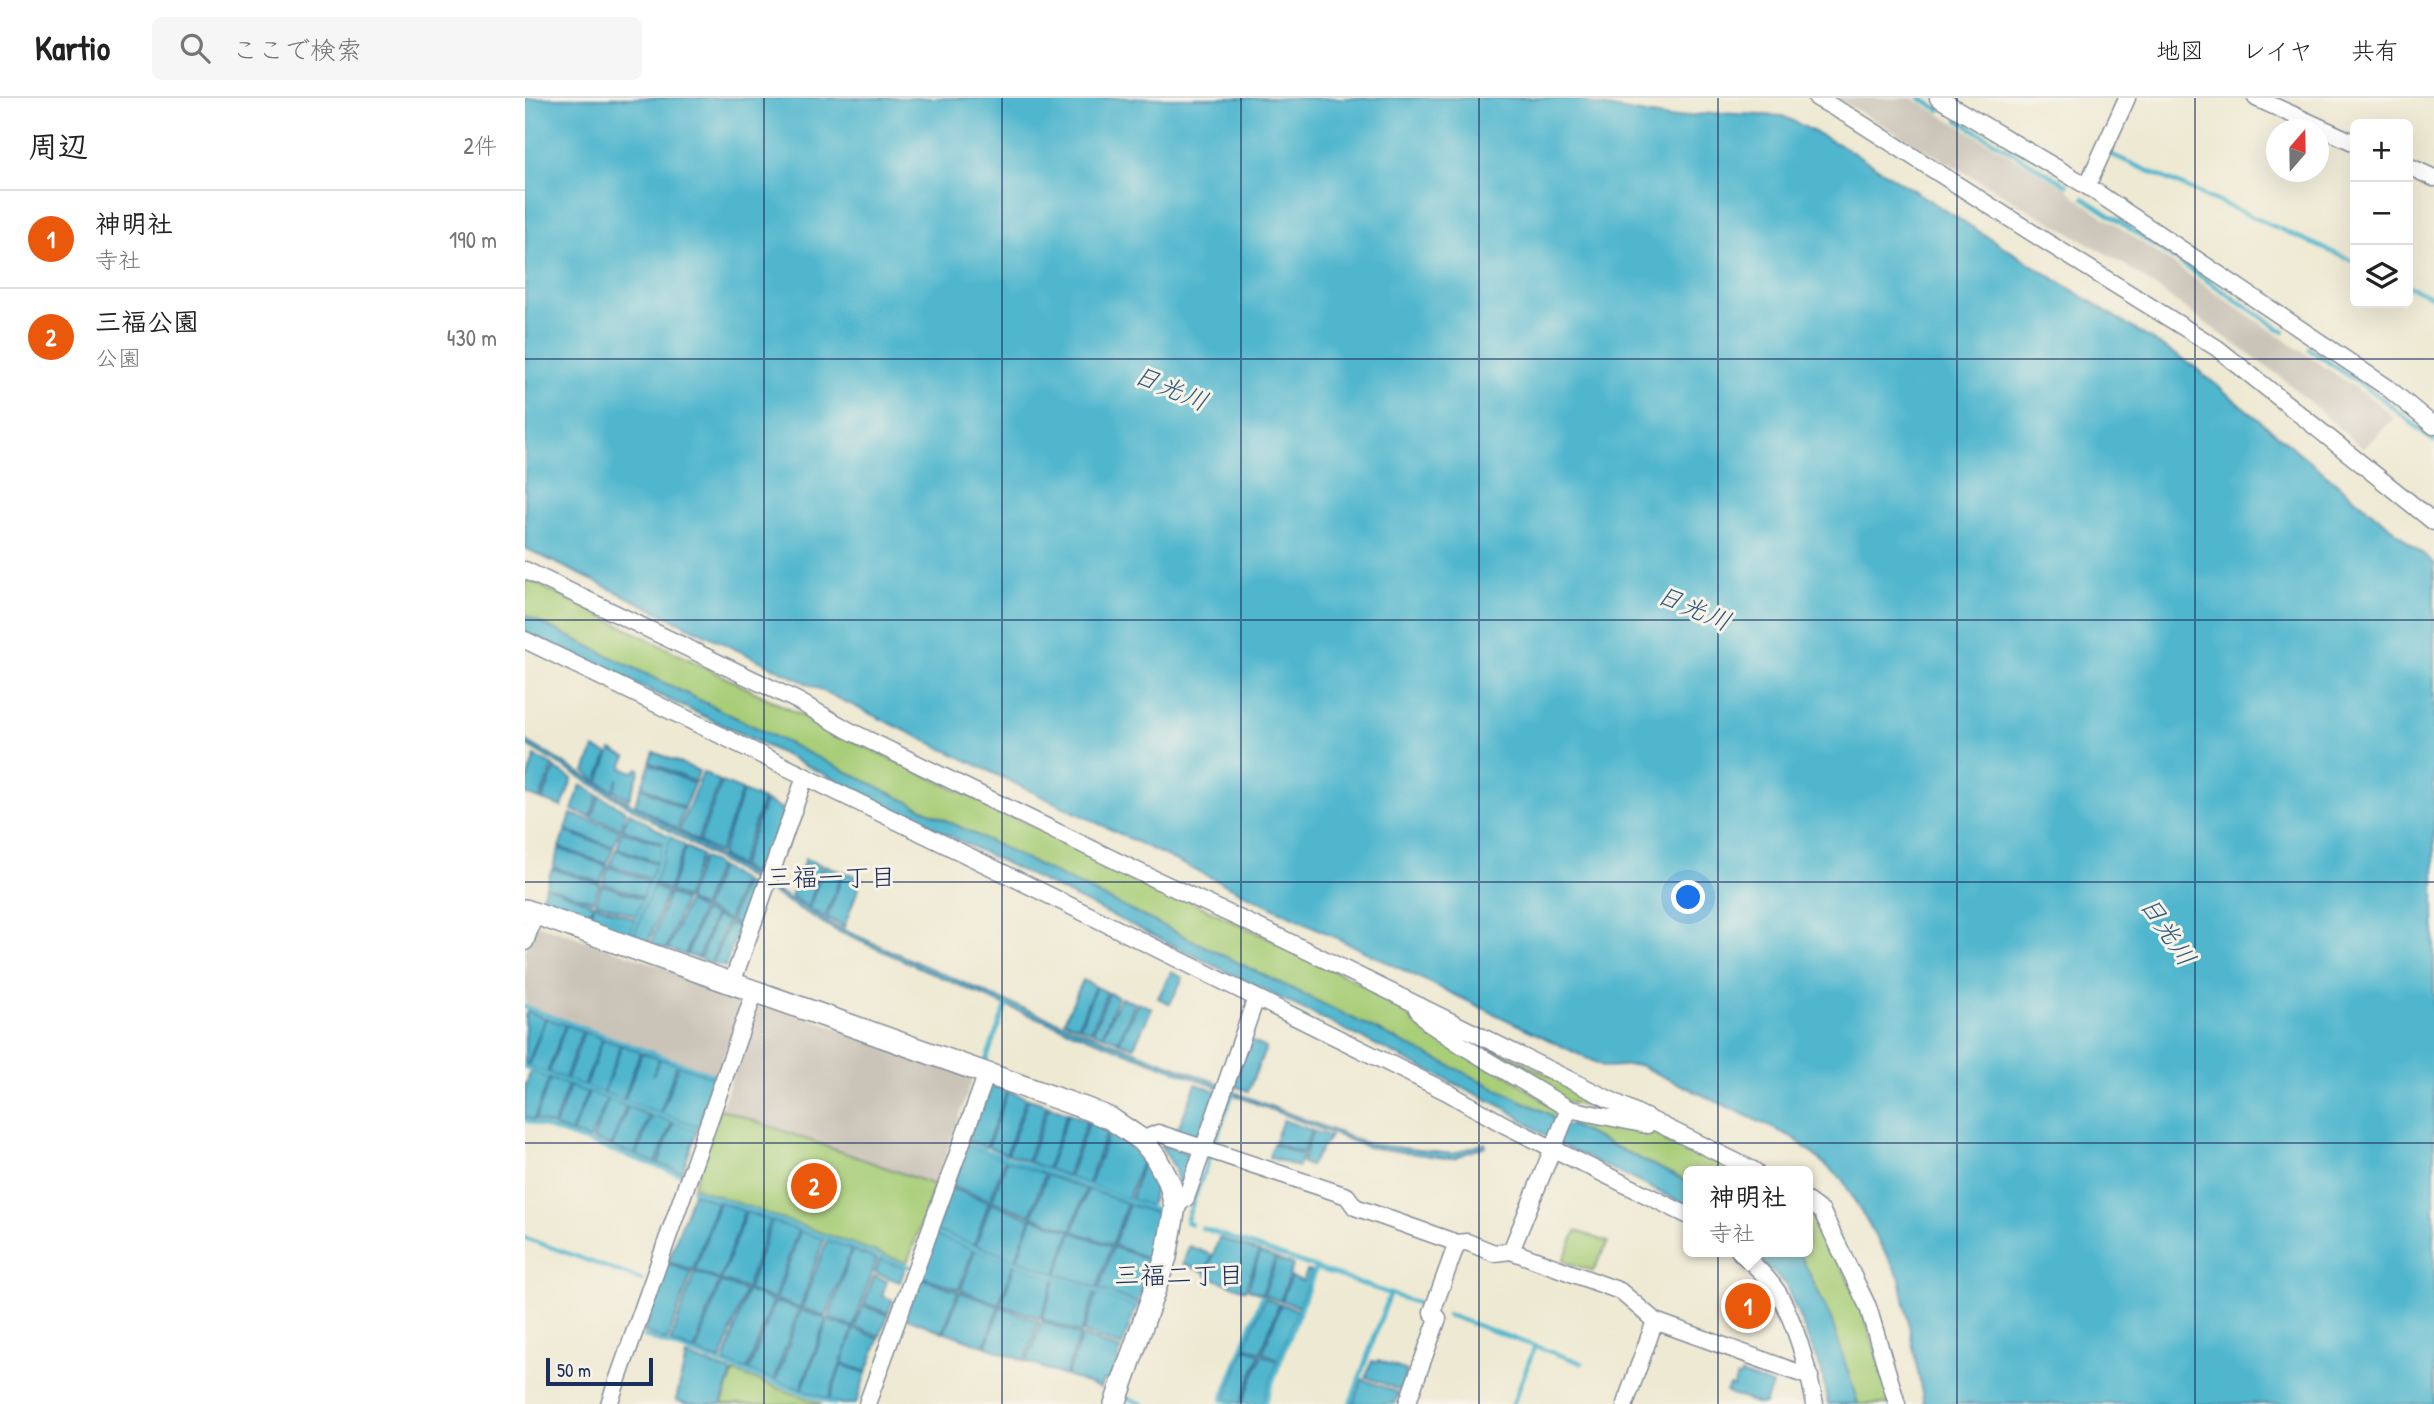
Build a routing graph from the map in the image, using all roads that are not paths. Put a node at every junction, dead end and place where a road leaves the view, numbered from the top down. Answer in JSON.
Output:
{"nodes":[{"id":1,"x":1817,"y":98,"type":"edge"},
{"id":2,"x":1938,"y":98,"type":"edge"},
{"id":3,"x":2127,"y":98,"type":"edge"},
{"id":4,"x":2256,"y":98,"type":"edge"},
{"id":5,"x":2350,"y":140,"type":"edge"},
{"id":6,"x":2413,"y":168,"type":"edge"},
{"id":7,"x":2434,"y":178,"type":"edge"},
{"id":8,"x":2087,"y":186,"type":"junction"},
{"id":9,"x":2434,"y":426,"type":"edge"},
{"id":10,"x":2434,"y":522,"type":"edge"},
{"id":11,"x":525,"y":570,"type":"edge"},
{"id":12,"x":525,"y":640,"type":"edge"},
{"id":13,"x":805,"y":778,"type":"junction"},
{"id":14,"x":530,"y":912,"type":"edge"},
{"id":15,"x":525,"y":942,"type":"edge"},
{"id":16,"x":732,"y":983,"type":"junction"},
{"id":17,"x":755,"y":991,"type":"junction"},
{"id":18,"x":1256,"y":998,"type":"junction"},
{"id":19,"x":1411,"y":1002,"type":"junction"},
{"id":20,"x":987,"y":1073,"type":"junction"},
{"id":21,"x":1567,"y":1114,"type":"junction"},
{"id":22,"x":1669,"y":1129,"type":"junction"},
{"id":23,"x":1142,"y":1140,"type":"junction"},
{"id":24,"x":1553,"y":1146,"type":"junction"},
{"id":25,"x":1204,"y":1148,"type":"junction"},
{"id":26,"x":1745,"y":1166,"type":"edge"},
{"id":27,"x":1813,"y":1205,"type":"edge"},
{"id":28,"x":1175,"y":1207,"type":"junction"},
{"id":29,"x":1683,"y":1213,"type":"edge"},
{"id":30,"x":1457,"y":1243,"type":"junction"},
{"id":31,"x":1511,"y":1251,"type":"junction"},
{"id":32,"x":1745,"y":1257,"type":"edge"},
{"id":33,"x":1654,"y":1321,"type":"junction"},
{"id":34,"x":1809,"y":1377,"type":"junction"},
{"id":35,"x":608,"y":1404,"type":"edge"},
{"id":36,"x":867,"y":1404,"type":"edge"},
{"id":37,"x":1115,"y":1404,"type":"edge"},
{"id":38,"x":1406,"y":1404,"type":"edge"},
{"id":39,"x":1625,"y":1404,"type":"edge"},
{"id":40,"x":1815,"y":1404,"type":"edge"},
{"id":41,"x":1897,"y":1404,"type":"edge"}],
"edges":[{"from":1,"to":10,"type":"street"},
{"from":2,"to":8,"type":"street"},
{"from":3,"to":8,"type":"street"},
{"from":4,"to":5,"type":"street"},
{"from":6,"to":7,"type":"street"},
{"from":8,"to":9,"type":"street"},
{"from":11,"to":19,"type":"street"},
{"from":12,"to":13,"type":"street"},
{"from":13,"to":16,"type":"street"},
{"from":13,"to":18,"type":"street"},
{"from":14,"to":15,"type":"street"},
{"from":14,"to":16,"type":"street"},
{"from":16,"to":17,"type":"street"},
{"from":17,"to":20,"type":"street"},
{"from":17,"to":35,"type":"street"},
{"from":18,"to":24,"type":"street"},
{"from":18,"to":25,"type":"street"},
{"from":19,"to":21,"type":"street"},
{"from":19,"to":22,"type":"street"},
{"from":20,"to":23,"type":"street"},
{"from":20,"to":36,"type":"street"},
{"from":21,"to":22,"type":"street"},
{"from":21,"to":24,"type":"street"},
{"from":22,"to":26,"type":"street"},
{"from":23,"to":25,"type":"street"},
{"from":23,"to":28,"type":"street"},
{"from":24,"to":29,"type":"street"},
{"from":24,"to":31,"type":"street"},
{"from":25,"to":28,"type":"street"},
{"from":25,"to":30,"type":"street"},
{"from":27,"to":41,"type":"street"},
{"from":28,"to":37,"type":"street"},
{"from":30,"to":31,"type":"street"},
{"from":30,"to":38,"type":"street"},
{"from":31,"to":33,"type":"street"},
{"from":32,"to":34,"type":"street"},
{"from":33,"to":34,"type":"street"},
{"from":33,"to":39,"type":"street"},
{"from":34,"to":40,"type":"street"}]}
